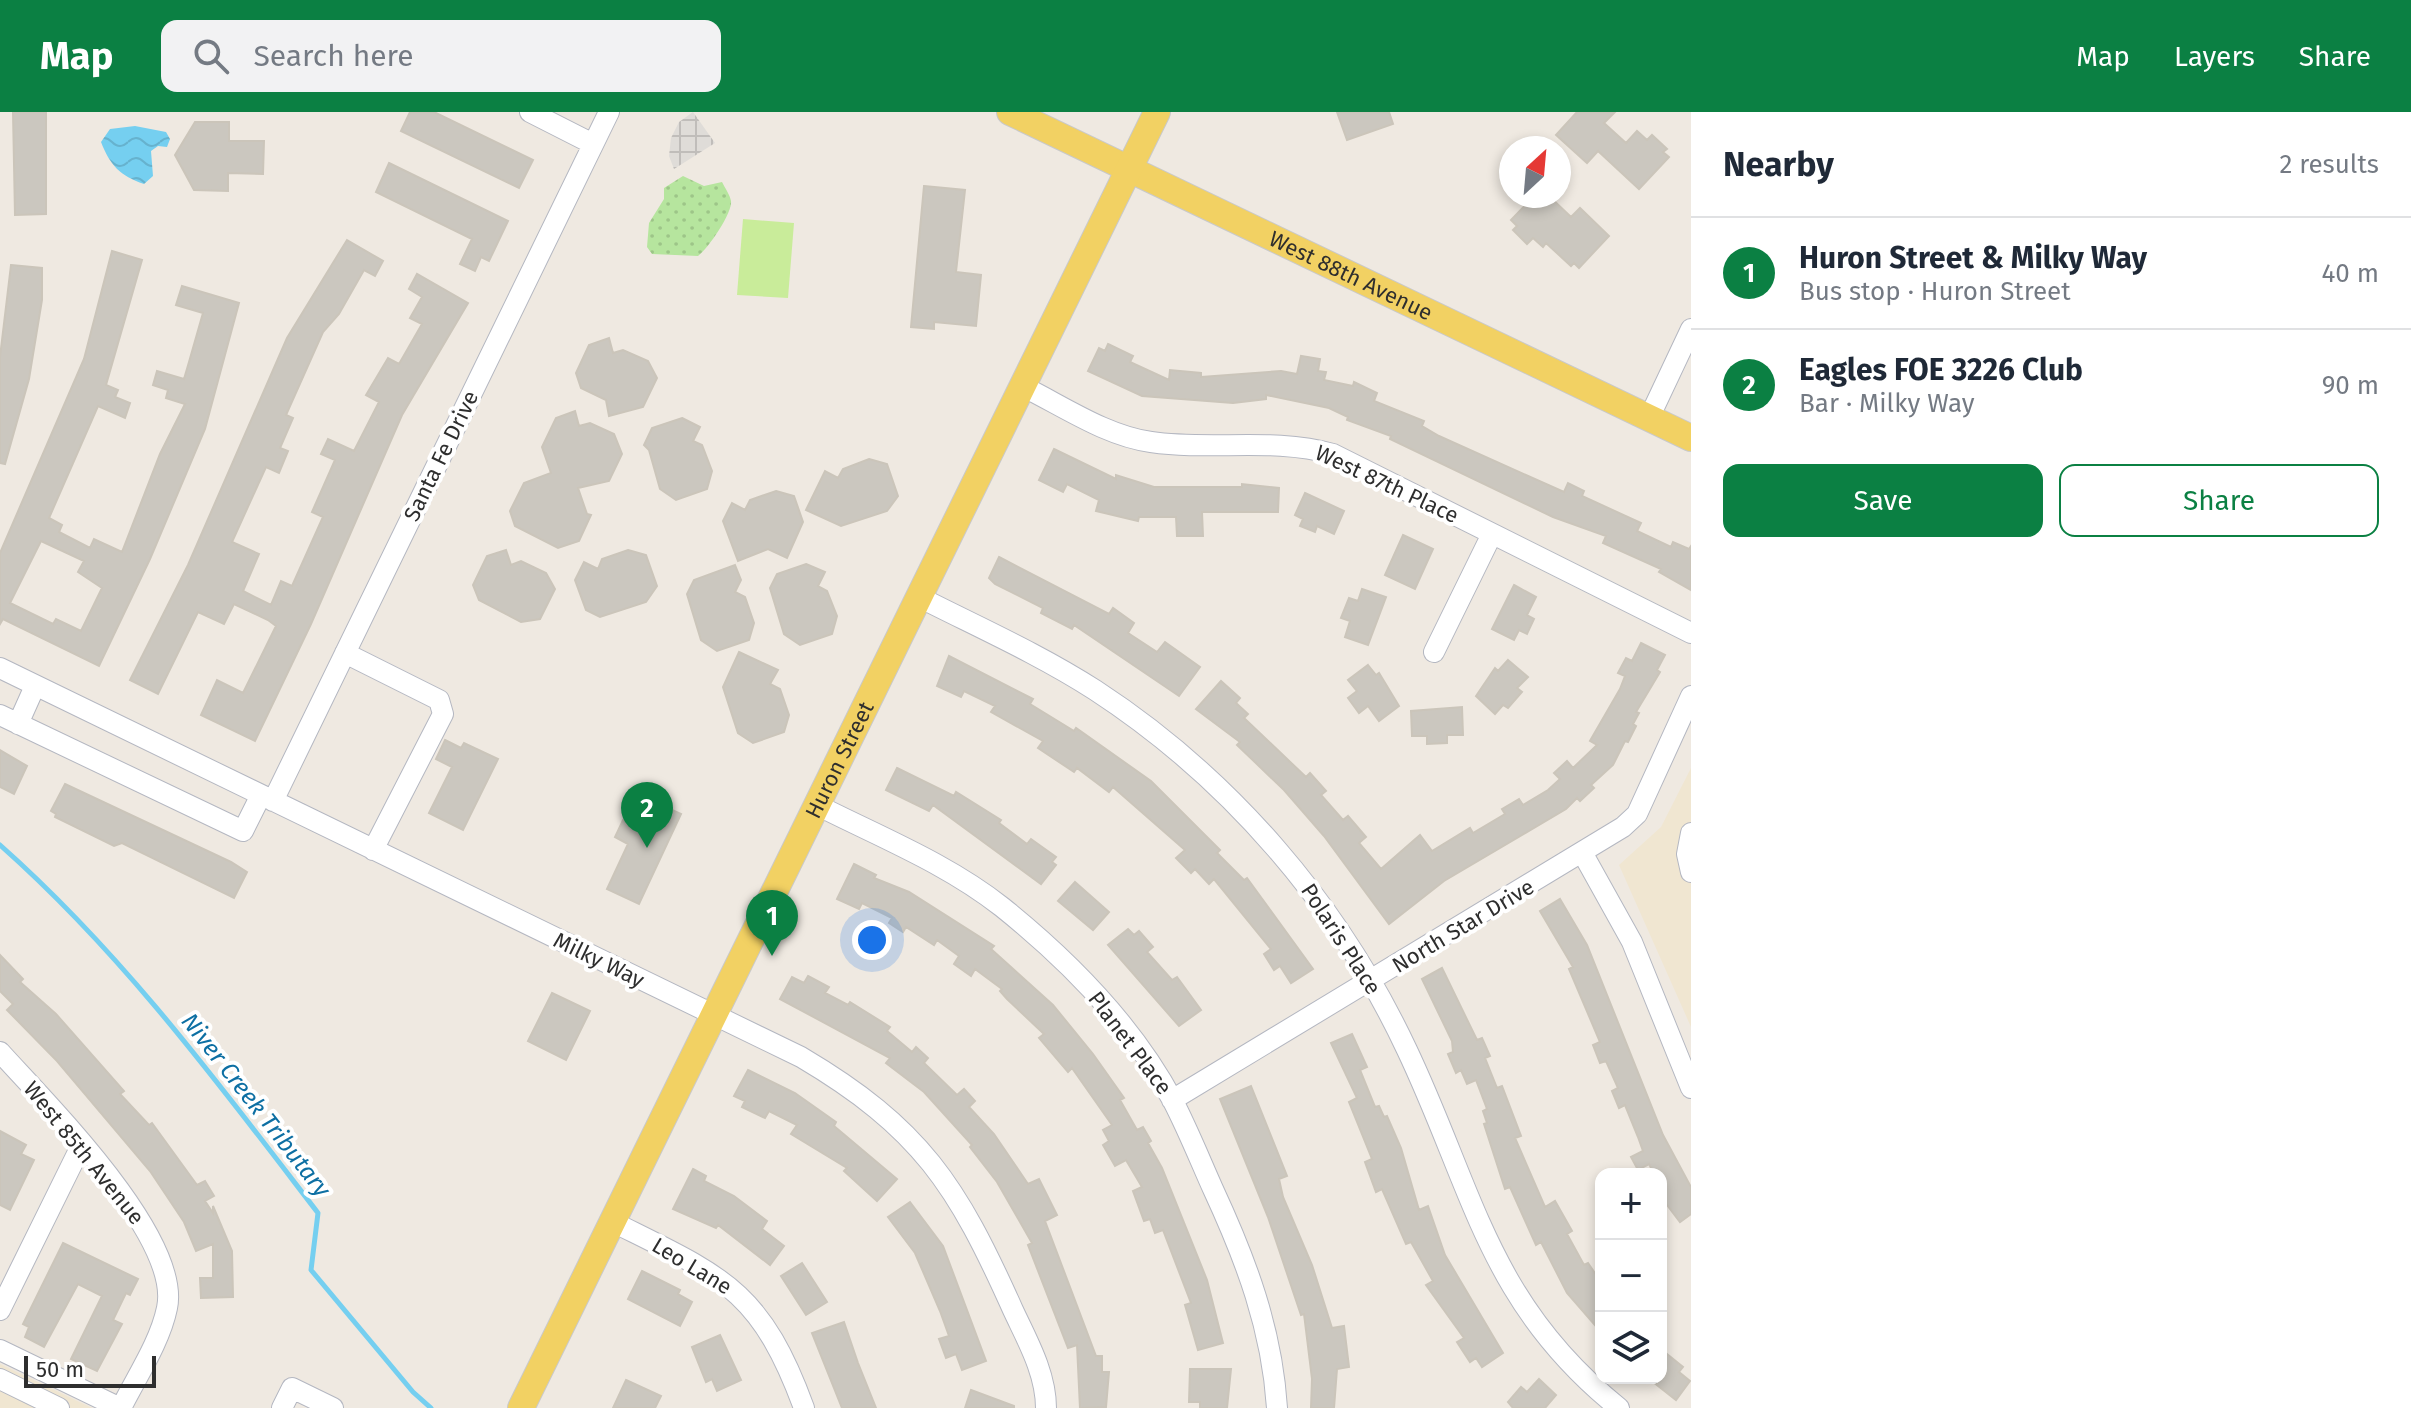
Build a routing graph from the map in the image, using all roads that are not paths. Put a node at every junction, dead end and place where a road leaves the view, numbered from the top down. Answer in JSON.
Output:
{"nodes":[{"id":1,"x":530,"y":112,"type":"edge"},
{"id":2,"x":609,"y":112,"type":"edge"},
{"id":3,"x":1010,"y":112,"type":"edge"},
{"id":4,"x":1157,"y":112,"type":"edge"},
{"id":5,"x":593,"y":144,"type":"junction"},
{"id":6,"x":1130,"y":168,"type":"junction"},
{"id":7,"x":1691,"y":329,"type":"edge"},
{"id":8,"x":1022,"y":386,"type":"junction"},
{"id":9,"x":1649,"y":418,"type":"junction"},
{"id":10,"x":1691,"y":438,"type":"edge"},
{"id":11,"x":1492,"y":534,"type":"junction"},
{"id":12,"x":919,"y":597,"type":"junction"},
{"id":13,"x":1691,"y":633,"type":"edge"},
{"id":14,"x":1434,"y":652,"type":"dead end"},
{"id":15,"x":345,"y":653,"type":"junction"},
{"id":16,"x":0,"y":668,"type":"edge"},
{"id":17,"x":35,"y":686,"type":"junction"},
{"id":18,"x":1691,"y":696,"type":"edge"},
{"id":19,"x":9,"y":720,"type":"edge"},
{"id":20,"x":267,"y":798,"type":"junction"},
{"id":21,"x":817,"y":805,"type":"junction"},
{"id":22,"x":1691,"y":833,"type":"edge"},
{"id":23,"x":373,"y":850,"type":"junction"},
{"id":24,"x":1583,"y":854,"type":"junction"},
{"id":25,"x":1691,"y":872,"type":"edge"},
{"id":26,"x":1372,"y":980,"type":"junction"},
{"id":27,"x":714,"y":1015,"type":"junction"},
{"id":28,"x":0,"y":1052,"type":"edge"},
{"id":29,"x":1686,"y":1062,"type":"edge"},
{"id":30,"x":1691,"y":1088,"type":"edge"},
{"id":31,"x":1172,"y":1100,"type":"junction"},
{"id":32,"x":82,"y":1144,"type":"junction"},
{"id":33,"x":613,"y":1222,"type":"junction"},
{"id":34,"x":0,"y":1310,"type":"edge"},
{"id":35,"x":0,"y":1350,"type":"edge"},
{"id":36,"x":0,"y":1379,"type":"edge"},
{"id":37,"x":1608,"y":1405,"type":"edge"},
{"id":38,"x":59,"y":1408,"type":"edge"},
{"id":39,"x":121,"y":1408,"type":"edge"},
{"id":40,"x":282,"y":1408,"type":"edge"},
{"id":41,"x":333,"y":1408,"type":"edge"},
{"id":42,"x":521,"y":1408,"type":"edge"},
{"id":43,"x":804,"y":1408,"type":"edge"},
{"id":44,"x":1046,"y":1408,"type":"edge"},
{"id":45,"x":1277,"y":1408,"type":"edge"}],
"edges":[{"from":1,"to":5,"type":"street"},
{"from":2,"to":5,"type":"street","name":"Santa Fe Drive"},
{"from":3,"to":6,"type":"main road","name":"West 88th Avenue"},
{"from":4,"to":6,"type":"main road","name":"Huron Street"},
{"from":5,"to":15,"type":"street","name":"Santa Fe Drive"},
{"from":6,"to":8,"type":"main road","name":"Huron Street"},
{"from":6,"to":9,"type":"main road","name":"West 88th Avenue"},
{"from":7,"to":9,"type":"street"},
{"from":8,"to":11,"type":"street","name":"West 87th Place"},
{"from":8,"to":12,"type":"main road","name":"Huron Street"},
{"from":9,"to":10,"type":"main road","name":"West 88th Avenue"},
{"from":11,"to":13,"type":"street","name":"West 87th Place"},
{"from":11,"to":14,"type":"street"},
{"from":12,"to":21,"type":"main road","name":"Huron Street"},
{"from":12,"to":26,"type":"street","name":"Polaris Place"},
{"from":15,"to":20,"type":"street","name":"Santa Fe Drive"},
{"from":15,"to":23,"type":"street"},
{"from":16,"to":17,"type":"street","name":"Milky Way"},
{"from":17,"to":19,"type":"street"},
{"from":17,"to":20,"type":"street","name":"Milky Way"},
{"from":18,"to":24,"type":"street","name":"North Star Drive"},
{"from":19,"to":20,"type":"street","name":"Santa Fe Drive"},
{"from":20,"to":23,"type":"street","name":"Milky Way"},
{"from":21,"to":27,"type":"main road","name":"Huron Street"},
{"from":21,"to":31,"type":"street","name":"Planet Place"},
{"from":22,"to":25,"type":"street"},
{"from":23,"to":27,"type":"street","name":"Milky Way"},
{"from":24,"to":26,"type":"street","name":"North Star Drive"},
{"from":24,"to":29,"type":"street"},
{"from":26,"to":31,"type":"street","name":"North Star Drive"},
{"from":26,"to":37,"type":"street","name":"Polaris Place"},
{"from":27,"to":33,"type":"main road","name":"Huron Street"},
{"from":27,"to":44,"type":"street","name":"Milky Way"},
{"from":28,"to":32,"type":"street","name":"West 85th Avenue"},
{"from":29,"to":30,"type":"street"},
{"from":31,"to":45,"type":"street","name":"Planet Place"},
{"from":32,"to":34,"type":"street"},
{"from":32,"to":39,"type":"street","name":"West 85th Avenue"},
{"from":33,"to":42,"type":"main road","name":"Huron Street"},
{"from":33,"to":43,"type":"street","name":"Leo Lane"},
{"from":35,"to":39,"type":"street"},
{"from":36,"to":38,"type":"street"},
{"from":40,"to":41,"type":"street"}]}
